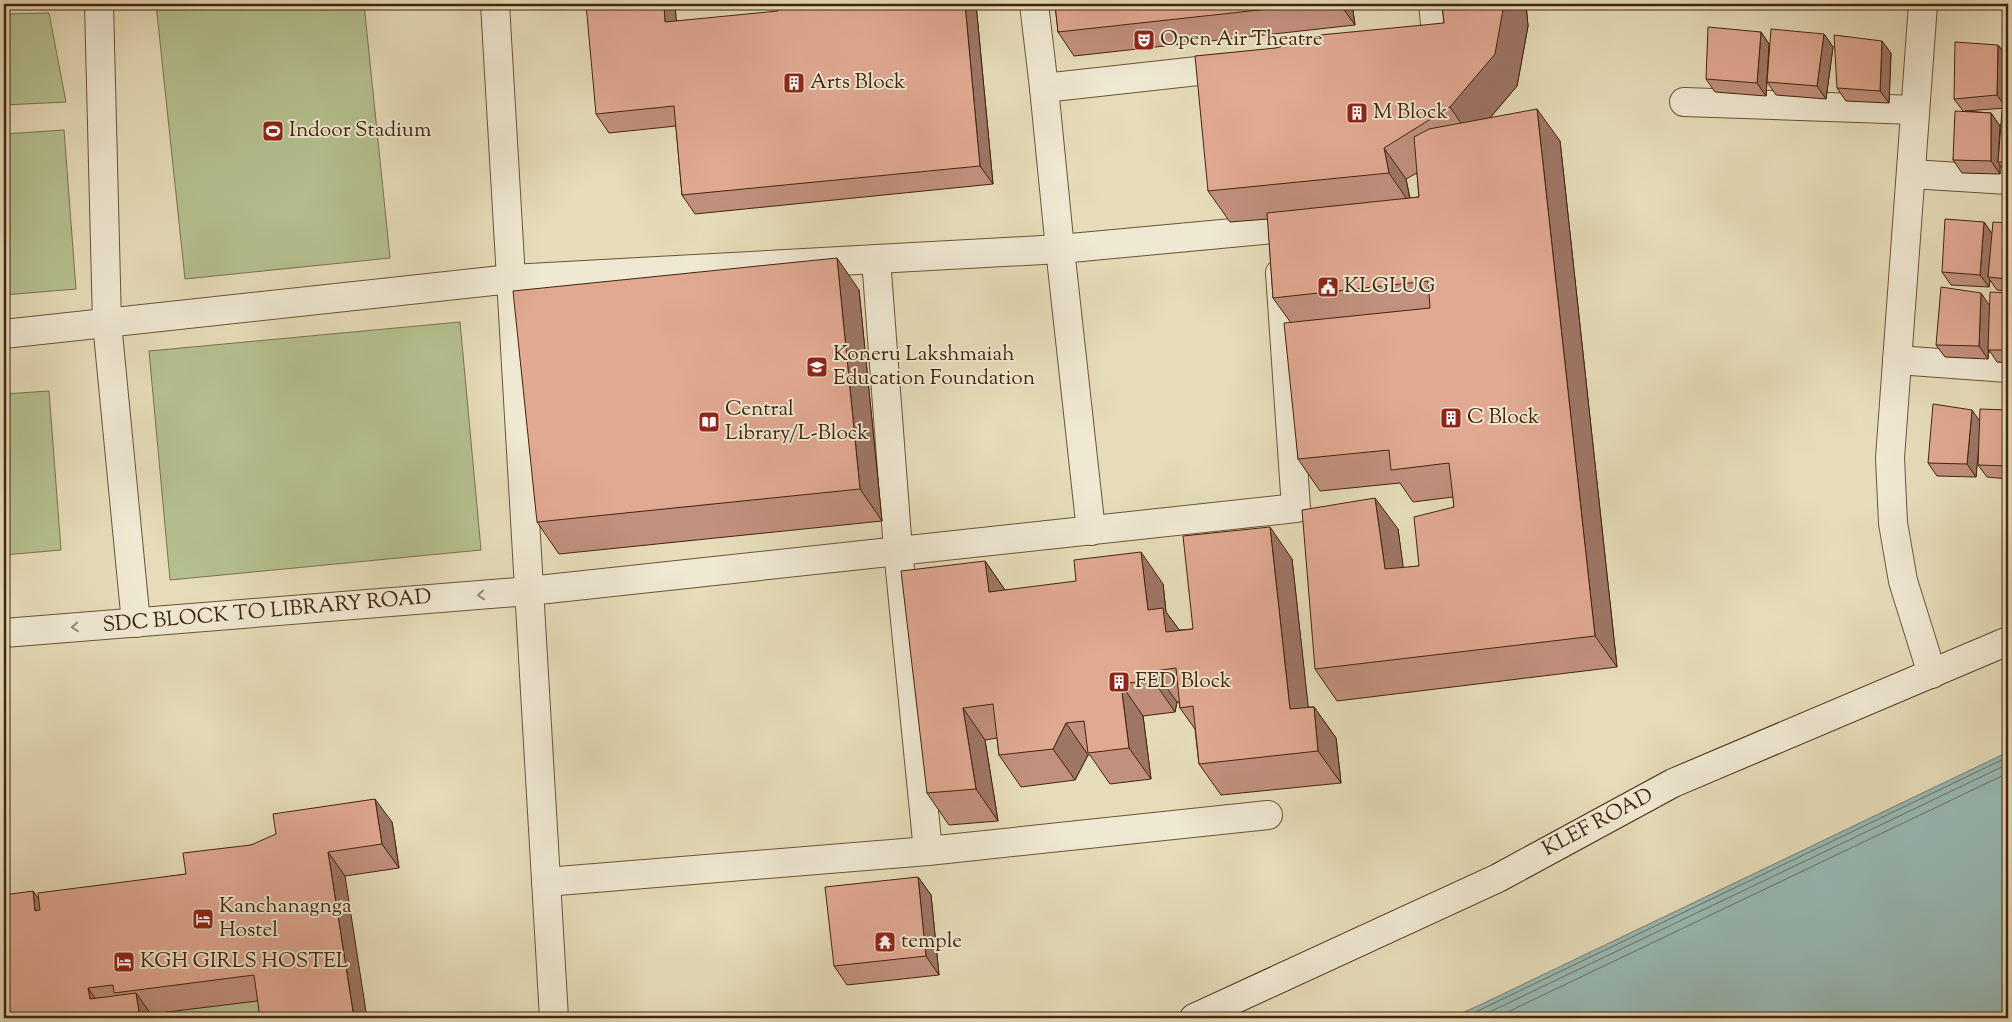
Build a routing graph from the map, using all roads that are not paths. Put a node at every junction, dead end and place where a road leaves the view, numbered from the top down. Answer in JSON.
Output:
{"nodes":[{"id":1,"x":99,"y":4,"type":"edge"},
{"id":2,"x":495,"y":4,"type":"edge"},
{"id":3,"x":1034,"y":4,"type":"edge"},
{"id":4,"x":1433,"y":4,"type":"edge"},
{"id":5,"x":1923,"y":4,"type":"edge"},
{"id":6,"x":1398,"y":48,"type":"edge"},
{"id":7,"x":1260,"y":64,"type":"edge"},
{"id":8,"x":1044,"y":88,"type":"junction"},
{"id":9,"x":1684,"y":102,"type":"dead end"},
{"id":10,"x":1915,"y":110,"type":"junction"},
{"id":11,"x":1910,"y":174,"type":"junction"},
{"id":12,"x":2008,"y":180,"type":"edge"},
{"id":13,"x":1335,"y":224,"type":"edge"},
{"id":14,"x":1276,"y":229,"type":"junction"},
{"id":15,"x":1060,"y":248,"type":"junction"},
{"id":16,"x":876,"y":259,"type":"junction"},
{"id":17,"x":511,"y":279,"type":"junction"},
{"id":18,"x":107,"y":323,"type":"junction"},
{"id":19,"x":4,"y":334,"type":"edge"},
{"id":20,"x":1897,"y":360,"type":"junction"},
{"id":21,"x":2008,"y":368,"type":"edge"},
{"id":22,"x":1091,"y":531,"type":"junction"},
{"id":23,"x":898,"y":550,"type":"junction"},
{"id":24,"x":530,"y":591,"type":"junction"},
{"id":25,"x":136,"y":622,"type":"junction"},
{"id":26,"x":4,"y":633,"type":"edge"},
{"id":27,"x":2008,"y":641,"type":"edge"},
{"id":28,"x":1932,"y":674,"type":"junction"},
{"id":29,"x":1268,"y":815,"type":"dead end"},
{"id":30,"x":928,"y":851,"type":"junction"},
{"id":31,"x":546,"y":882,"type":"junction"},
{"id":32,"x":554,"y":1018,"type":"edge"},
{"id":33,"x":1194,"y":1018,"type":"edge"}],
"edges":[{"from":1,"to":18,"type":"street"},
{"from":2,"to":17,"type":"street"},
{"from":3,"to":8,"type":"street"},
{"from":4,"to":6,"type":"street"},
{"from":5,"to":10,"type":"street"},
{"from":7,"to":8,"type":"street"},
{"from":8,"to":15,"type":"street"},
{"from":9,"to":10,"type":"street"},
{"from":10,"to":11,"type":"street"},
{"from":11,"to":12,"type":"street"},
{"from":11,"to":20,"type":"street"},
{"from":13,"to":14,"type":"street"},
{"from":14,"to":15,"type":"street"},
{"from":14,"to":22,"type":"street","name":"SDC BLOCK TO LIBRARY ROAD"},
{"from":15,"to":16,"type":"street"},
{"from":15,"to":22,"type":"street"},
{"from":16,"to":17,"type":"street"},
{"from":16,"to":23,"type":"street"},
{"from":17,"to":18,"type":"street"},
{"from":17,"to":24,"type":"street"},
{"from":18,"to":19,"type":"street"},
{"from":18,"to":25,"type":"street"},
{"from":20,"to":21,"type":"street"},
{"from":20,"to":28,"type":"street"},
{"from":22,"to":23,"type":"street","name":"SDC BLOCK TO LIBRARY ROAD"},
{"from":23,"to":24,"type":"street","name":"SDC BLOCK TO LIBRARY ROAD"},
{"from":23,"to":30,"type":"street"},
{"from":24,"to":25,"type":"street","name":"SDC BLOCK TO LIBRARY ROAD","one_way":true},
{"from":24,"to":31,"type":"street"},
{"from":25,"to":26,"type":"street","name":"SDC BLOCK TO LIBRARY ROAD","one_way":true},
{"from":27,"to":28,"type":"street","name":"KLEF ROAD"},
{"from":28,"to":33,"type":"street","name":"KLEF ROAD"},
{"from":29,"to":30,"type":"street"},
{"from":30,"to":31,"type":"street"},
{"from":31,"to":32,"type":"street"}]}
